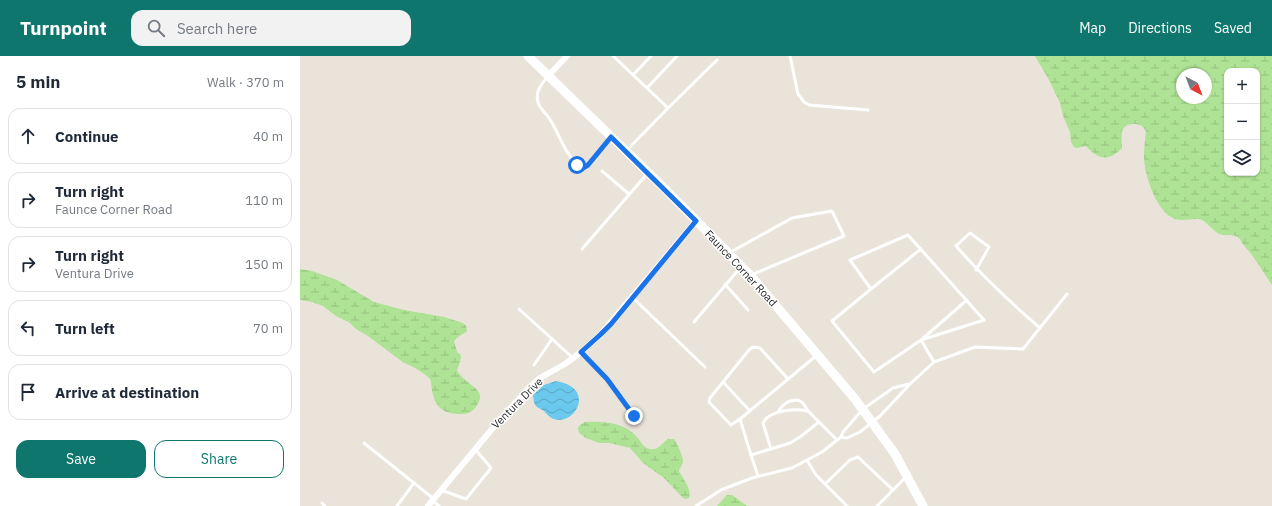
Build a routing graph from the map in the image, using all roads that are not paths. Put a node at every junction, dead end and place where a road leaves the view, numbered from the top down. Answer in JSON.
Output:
{"nodes":[{"id":1,"x":528,"y":56,"type":"edge"},
{"id":2,"x":567,"y":56,"type":"edge"},
{"id":3,"x":651,"y":56,"type":"edge"},
{"id":4,"x":677,"y":56,"type":"edge"},
{"id":5,"x":790,"y":56,"type":"edge"},
{"id":6,"x":615,"y":57,"type":"edge"},
{"id":7,"x":718,"y":60,"type":"dead end"},
{"id":8,"x":633,"y":75,"type":"junction"},
{"id":9,"x":548,"y":76,"type":"junction"},
{"id":10,"x":647,"y":88,"type":"junction"},
{"id":11,"x":668,"y":108,"type":"junction"},
{"id":12,"x":868,"y":110,"type":"dead end"},
{"id":13,"x":611,"y":137,"type":"junction"},
{"id":14,"x":626,"y":152,"type":"junction"},
{"id":15,"x":602,"y":171,"type":"dead end"},
{"id":16,"x":648,"y":173,"type":"junction"},
{"id":17,"x":629,"y":194,"type":"junction"},
{"id":18,"x":696,"y":221,"type":"junction"},
{"id":19,"x":582,"y":249,"type":"dead end"},
{"id":20,"x":921,"y":249,"type":"junction"},
{"id":21,"x":729,"y":253,"type":"junction"},
{"id":22,"x":741,"y":266,"type":"junction"},
{"id":23,"x":976,"y":270,"type":"junction"},
{"id":24,"x":750,"y":275,"type":"junction"},
{"id":25,"x":725,"y":284,"type":"junction"},
{"id":26,"x":871,"y":289,"type":"junction"},
{"id":27,"x":1067,"y":294,"type":"dead end"},
{"id":28,"x":633,"y":298,"type":"junction"},
{"id":29,"x":967,"y":300,"type":"junction"},
{"id":30,"x":519,"y":308,"type":"dead end"},
{"id":31,"x":748,"y":310,"type":"dead end"},
{"id":32,"x":694,"y":322,"type":"dead end"},
{"id":33,"x":1040,"y":328,"type":"junction"},
{"id":34,"x":552,"y":339,"type":"junction"},
{"id":35,"x":921,"y":340,"type":"junction"},
{"id":36,"x":581,"y":352,"type":"junction"},
{"id":37,"x":818,"y":354,"type":"junction"},
{"id":38,"x":573,"y":358,"type":"junction"},
{"id":39,"x":934,"y":362,"type":"junction"},
{"id":40,"x":534,"y":365,"type":"dead end"},
{"id":41,"x":705,"y":367,"type":"dead end"},
{"id":42,"x":788,"y":379,"type":"junction"},
{"id":43,"x":723,"y":382,"type":"junction"},
{"id":44,"x":911,"y":383,"type":"junction"},
{"id":45,"x":862,"y":409,"type":"junction"},
{"id":46,"x":750,"y":411,"type":"junction"},
{"id":47,"x":808,"y":411,"type":"junction"},
{"id":48,"x":778,"y":412,"type":"junction"},
{"id":49,"x":634,"y":416,"type":"dead end"},
{"id":50,"x":740,"y":419,"type":"junction"},
{"id":51,"x":819,"y":422,"type":"junction"},
{"id":52,"x":872,"y":422,"type":"junction"},
{"id":53,"x":841,"y":437,"type":"junction"},
{"id":54,"x":838,"y":440,"type":"junction"},
{"id":55,"x":364,"y":443,"type":"dead end"},
{"id":56,"x":475,"y":449,"type":"junction"},
{"id":57,"x":771,"y":450,"type":"junction"},
{"id":58,"x":751,"y":455,"type":"junction"},
{"id":59,"x":807,"y":460,"type":"junction"},
{"id":60,"x":758,"y":476,"type":"junction"},
{"id":61,"x":906,"y":476,"type":"junction"},
{"id":62,"x":414,"y":484,"type":"junction"},
{"id":63,"x":825,"y":484,"type":"junction"},
{"id":64,"x":441,"y":490,"type":"junction"},
{"id":65,"x":893,"y":490,"type":"junction"},
{"id":66,"x":431,"y":502,"type":"edge"},
{"id":67,"x":322,"y":503,"type":"dead end"},
{"id":68,"x":326,"y":506,"type":"edge"},
{"id":69,"x":397,"y":506,"type":"edge"},
{"id":70,"x":438,"y":506,"type":"edge"},
{"id":71,"x":696,"y":506,"type":"edge"},
{"id":72,"x":847,"y":506,"type":"edge"},
{"id":73,"x":877,"y":506,"type":"edge"},
{"id":74,"x":923,"y":506,"type":"edge"}],
"edges":[{"from":1,"to":9,"type":"main road","name":"Faunce Corner Road"},
{"from":2,"to":9,"type":"street"},
{"from":3,"to":8,"type":"lane"},
{"from":4,"to":10,"type":"lane"},
{"from":5,"to":12,"type":"lane"},
{"from":6,"to":8,"type":"lane"},
{"from":7,"to":11,"type":"lane"},
{"from":8,"to":10,"type":"lane"},
{"from":9,"to":13,"type":"main road","name":"Faunce Corner Road"},
{"from":9,"to":13,"type":"lane"},
{"from":10,"to":11,"type":"lane"},
{"from":11,"to":14,"type":"lane"},
{"from":13,"to":14,"type":"main road","name":"Faunce Corner Road"},
{"from":14,"to":16,"type":"main road","name":"Faunce Corner Road"},
{"from":15,"to":17,"type":"lane"},
{"from":16,"to":17,"type":"lane"},
{"from":16,"to":18,"type":"main road","name":"Faunce Corner Road"},
{"from":17,"to":19,"type":"lane"},
{"from":18,"to":21,"type":"main road","name":"Faunce Corner Road"},
{"from":18,"to":28,"type":"street","name":"Ventura Drive"},
{"from":20,"to":26,"type":"lane"},
{"from":20,"to":26,"type":"lane"},
{"from":20,"to":29,"type":"lane"},
{"from":21,"to":22,"type":"main road","name":"Faunce Corner Road"},
{"from":21,"to":24,"type":"lane"},
{"from":22,"to":24,"type":"main road","name":"Faunce Corner Road"},
{"from":22,"to":25,"type":"lane"},
{"from":23,"to":23,"type":"lane"},
{"from":23,"to":33,"type":"lane"},
{"from":24,"to":37,"type":"main road","name":"Faunce Corner Road"},
{"from":25,"to":31,"type":"lane"},
{"from":25,"to":32,"type":"lane"},
{"from":26,"to":35,"type":"lane"},
{"from":27,"to":33,"type":"lane"},
{"from":28,"to":36,"type":"street","name":"Ventura Drive"},
{"from":28,"to":41,"type":"lane"},
{"from":29,"to":35,"type":"lane"},
{"from":29,"to":35,"type":"lane"},
{"from":30,"to":34,"type":"lane"},
{"from":33,"to":39,"type":"lane"},
{"from":34,"to":38,"type":"lane"},
{"from":34,"to":40,"type":"lane"},
{"from":35,"to":39,"type":"lane"},
{"from":36,"to":38,"type":"street","name":"Ventura Drive"},
{"from":36,"to":49,"type":"lane"},
{"from":37,"to":42,"type":"lane"},
{"from":37,"to":45,"type":"main road","name":"Faunce Corner Road"},
{"from":38,"to":56,"type":"street","name":"Ventura Drive"},
{"from":39,"to":44,"type":"lane"},
{"from":42,"to":43,"type":"lane"},
{"from":42,"to":46,"type":"lane"},
{"from":43,"to":46,"type":"lane"},
{"from":43,"to":50,"type":"lane"},
{"from":44,"to":45,"type":"lane"},
{"from":44,"to":52,"type":"lane"},
{"from":45,"to":52,"type":"main road","name":"Faunce Corner Road"},
{"from":45,"to":53,"type":"lane"},
{"from":46,"to":50,"type":"lane"},
{"from":47,"to":48,"type":"lane"},
{"from":47,"to":48,"type":"lane"},
{"from":47,"to":51,"type":"lane"},
{"from":48,"to":57,"type":"lane"},
{"from":50,"to":58,"type":"lane"},
{"from":51,"to":54,"type":"lane"},
{"from":51,"to":57,"type":"lane"},
{"from":52,"to":53,"type":"lane"},
{"from":52,"to":61,"type":"main road","name":"Faunce Corner Road"},
{"from":53,"to":54,"type":"lane"},
{"from":54,"to":59,"type":"lane"},
{"from":55,"to":62,"type":"lane"},
{"from":56,"to":64,"type":"street","name":"Ventura Drive"},
{"from":56,"to":64,"type":"lane"},
{"from":57,"to":58,"type":"lane"},
{"from":58,"to":60,"type":"lane"},
{"from":59,"to":60,"type":"lane"},
{"from":59,"to":63,"type":"lane"},
{"from":60,"to":71,"type":"lane"},
{"from":61,"to":65,"type":"lane"},
{"from":61,"to":74,"type":"main road","name":"Faunce Corner Road"},
{"from":62,"to":66,"type":"lane"},
{"from":62,"to":69,"type":"lane"},
{"from":63,"to":65,"type":"lane"},
{"from":63,"to":72,"type":"lane"},
{"from":64,"to":66,"type":"street","name":"Ventura Drive"},
{"from":65,"to":73,"type":"lane"},
{"from":66,"to":70,"type":"lane"},
{"from":67,"to":68,"type":"lane"}]}
